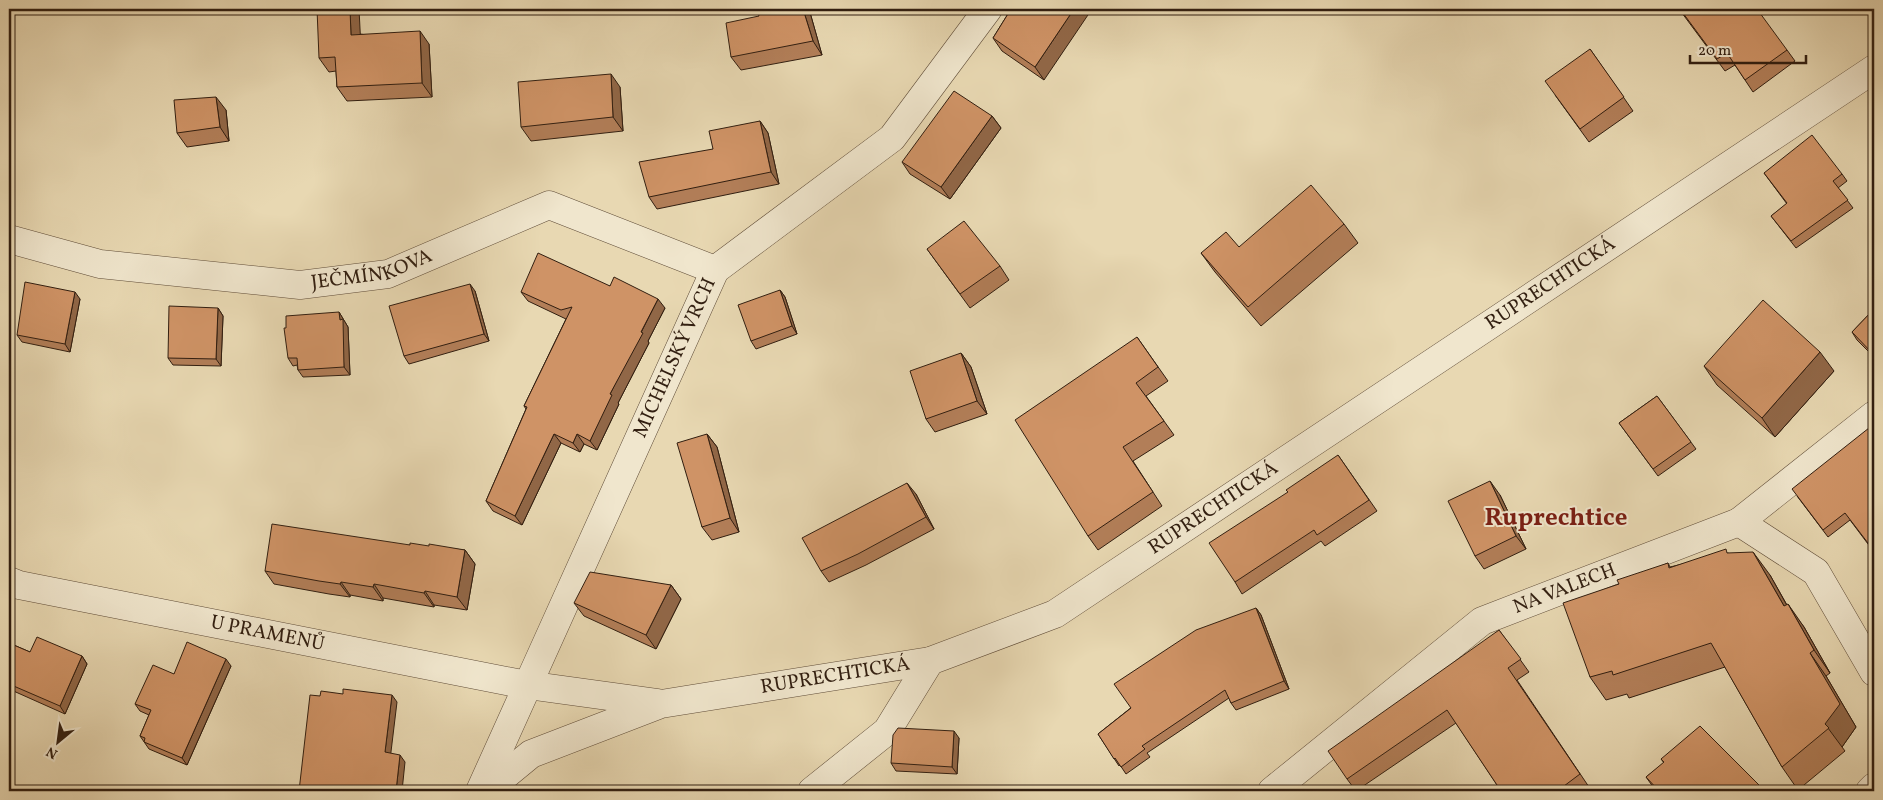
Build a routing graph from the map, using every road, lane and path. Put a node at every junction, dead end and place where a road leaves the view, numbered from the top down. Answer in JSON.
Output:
{"nodes":[{"id":1,"x":988,"y":9,"type":"edge"},
{"id":2,"x":1874,"y":70,"type":"edge"},
{"id":3,"x":9,"y":239,"type":"edge"},
{"id":4,"x":715,"y":270,"type":"junction"},
{"id":5,"x":1874,"y":415,"type":"edge"},
{"id":6,"x":1739,"y":522,"type":"junction"},
{"id":7,"x":9,"y":581,"type":"edge"},
{"id":8,"x":930,"y":661,"type":"junction"},
{"id":9,"x":1874,"y":672,"type":"edge"},
{"id":10,"x":528,"y":685,"type":"junction"},
{"id":11,"x":661,"y":704,"type":"junction"},
{"id":12,"x":1874,"y":787,"type":"edge"},
{"id":13,"x":480,"y":791,"type":"edge"},
{"id":14,"x":486,"y":791,"type":"edge"},
{"id":15,"x":812,"y":791,"type":"edge"},
{"id":16,"x":1272,"y":791,"type":"edge"},
{"id":17,"x":1870,"y":791,"type":"edge"}],
"edges":[{"from":1,"to":4,"type":"street","name":"MICHELSKÝ VRCH"},
{"from":2,"to":8,"type":"street","name":"RUPRECHTICKÁ"},
{"from":3,"to":4,"type":"street","name":"JEČMÍNKOVA"},
{"from":4,"to":10,"type":"street","name":"MICHELSKÝ VRCH"},
{"from":5,"to":6,"type":"street","name":"NA VALECH"},
{"from":6,"to":9,"type":"street"},
{"from":6,"to":16,"type":"street","name":"NA VALECH"},
{"from":7,"to":10,"type":"street","name":"U PRAMENŮ"},
{"from":8,"to":11,"type":"street","name":"RUPRECHTICKÁ"},
{"from":8,"to":15,"type":"street"},
{"from":10,"to":11,"type":"street"},
{"from":10,"to":13,"type":"street","name":"MICHELSKÝ VRCH"},
{"from":11,"to":14,"type":"street","name":"RUPRECHTICKÁ"},
{"from":12,"to":17,"type":"street"}]}
